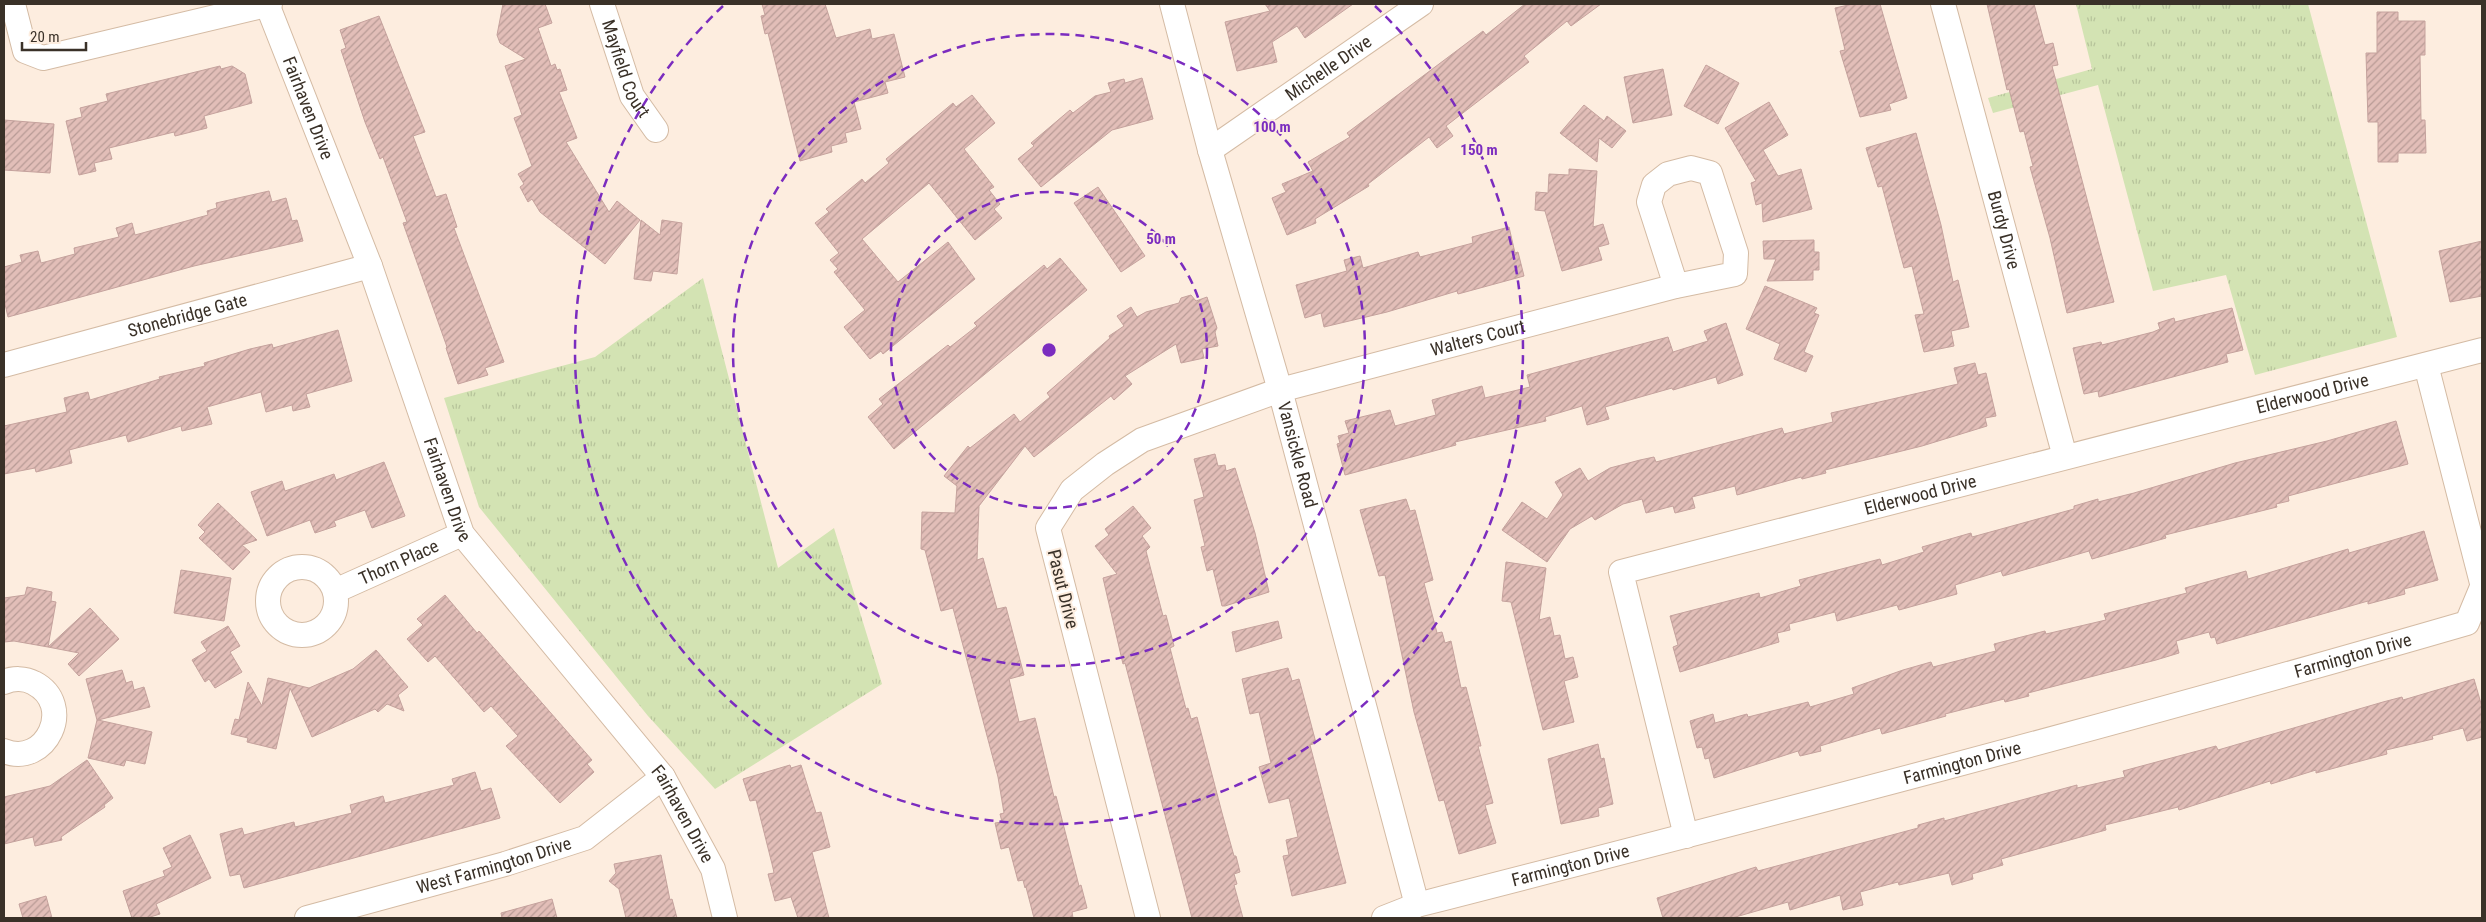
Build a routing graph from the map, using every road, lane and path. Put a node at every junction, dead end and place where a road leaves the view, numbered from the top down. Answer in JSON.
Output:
{"nodes":[{"id":1,"x":13,"y":4,"type":"edge"},
{"id":2,"x":268,"y":4,"type":"edge"},
{"id":3,"x":602,"y":4,"type":"edge"},
{"id":4,"x":1172,"y":4,"type":"edge"},
{"id":5,"x":1421,"y":4,"type":"edge"},
{"id":6,"x":1942,"y":4,"type":"edge"},
{"id":7,"x":656,"y":130,"type":"dead end"},
{"id":8,"x":1210,"y":150,"type":"junction"},
{"id":9,"x":370,"y":266,"type":"junction"},
{"id":10,"x":1676,"y":286,"type":"junction"},
{"id":11,"x":2482,"y":350,"type":"edge"},
{"id":12,"x":4,"y":365,"type":"edge"},
{"id":13,"x":2426,"y":365,"type":"junction"},
{"id":14,"x":1280,"y":390,"type":"junction"},
{"id":15,"x":2065,"y":456,"type":"junction"},
{"id":16,"x":462,"y":534,"type":"junction"},
{"id":17,"x":2482,"y":583,"type":"edge"},
{"id":18,"x":2482,"y":587,"type":"edge"},
{"id":19,"x":335,"y":591,"type":"dead end"},
{"id":20,"x":4,"y":682,"type":"edge"},
{"id":21,"x":4,"y":751,"type":"edge"},
{"id":22,"x":663,"y":777,"type":"junction"},
{"id":23,"x":1686,"y":836,"type":"junction"},
{"id":24,"x":1417,"y":905,"type":"junction"},
{"id":25,"x":307,"y":918,"type":"edge"},
{"id":26,"x":725,"y":918,"type":"edge"},
{"id":27,"x":1148,"y":918,"type":"edge"},
{"id":28,"x":1384,"y":918,"type":"edge"}],
"edges":[{"from":1,"to":2,"type":"street"},
{"from":2,"to":9,"type":"street","name":"Fairhaven Drive"},
{"from":3,"to":7,"type":"street","name":"Mayfield Court"},
{"from":4,"to":8,"type":"street","name":"Vansickle Road"},
{"from":5,"to":8,"type":"street","name":"Michelle Drive"},
{"from":6,"to":15,"type":"street","name":"Burdy Drive"},
{"from":8,"to":14,"type":"street","name":"Vansickle Road"},
{"from":9,"to":12,"type":"street","name":"Stonebridge Gate"},
{"from":9,"to":16,"type":"street","name":"Fairhaven Drive"},
{"from":10,"to":10,"type":"street","name":"Walters Court"},
{"from":10,"to":14,"type":"street","name":"Walters Court"},
{"from":11,"to":13,"type":"street","name":"Elderwood Drive"},
{"from":13,"to":15,"type":"street","name":"Elderwood Drive"},
{"from":13,"to":17,"type":"street"},
{"from":14,"to":24,"type":"street","name":"Vansickle Road"},
{"from":14,"to":27,"type":"street","name":"Pasut Drive"},
{"from":15,"to":23,"type":"street","name":"Elderwood Drive"},
{"from":16,"to":19,"type":"street","name":"Thorn Place"},
{"from":16,"to":22,"type":"street","name":"Fairhaven Drive"},
{"from":18,"to":23,"type":"street","name":"Farmington Drive"},
{"from":20,"to":21,"type":"street"},
{"from":22,"to":25,"type":"street","name":"West Farmington Drive"},
{"from":22,"to":26,"type":"street","name":"Fairhaven Drive"},
{"from":23,"to":24,"type":"street","name":"Farmington Drive"},
{"from":24,"to":28,"type":"street"}]}
